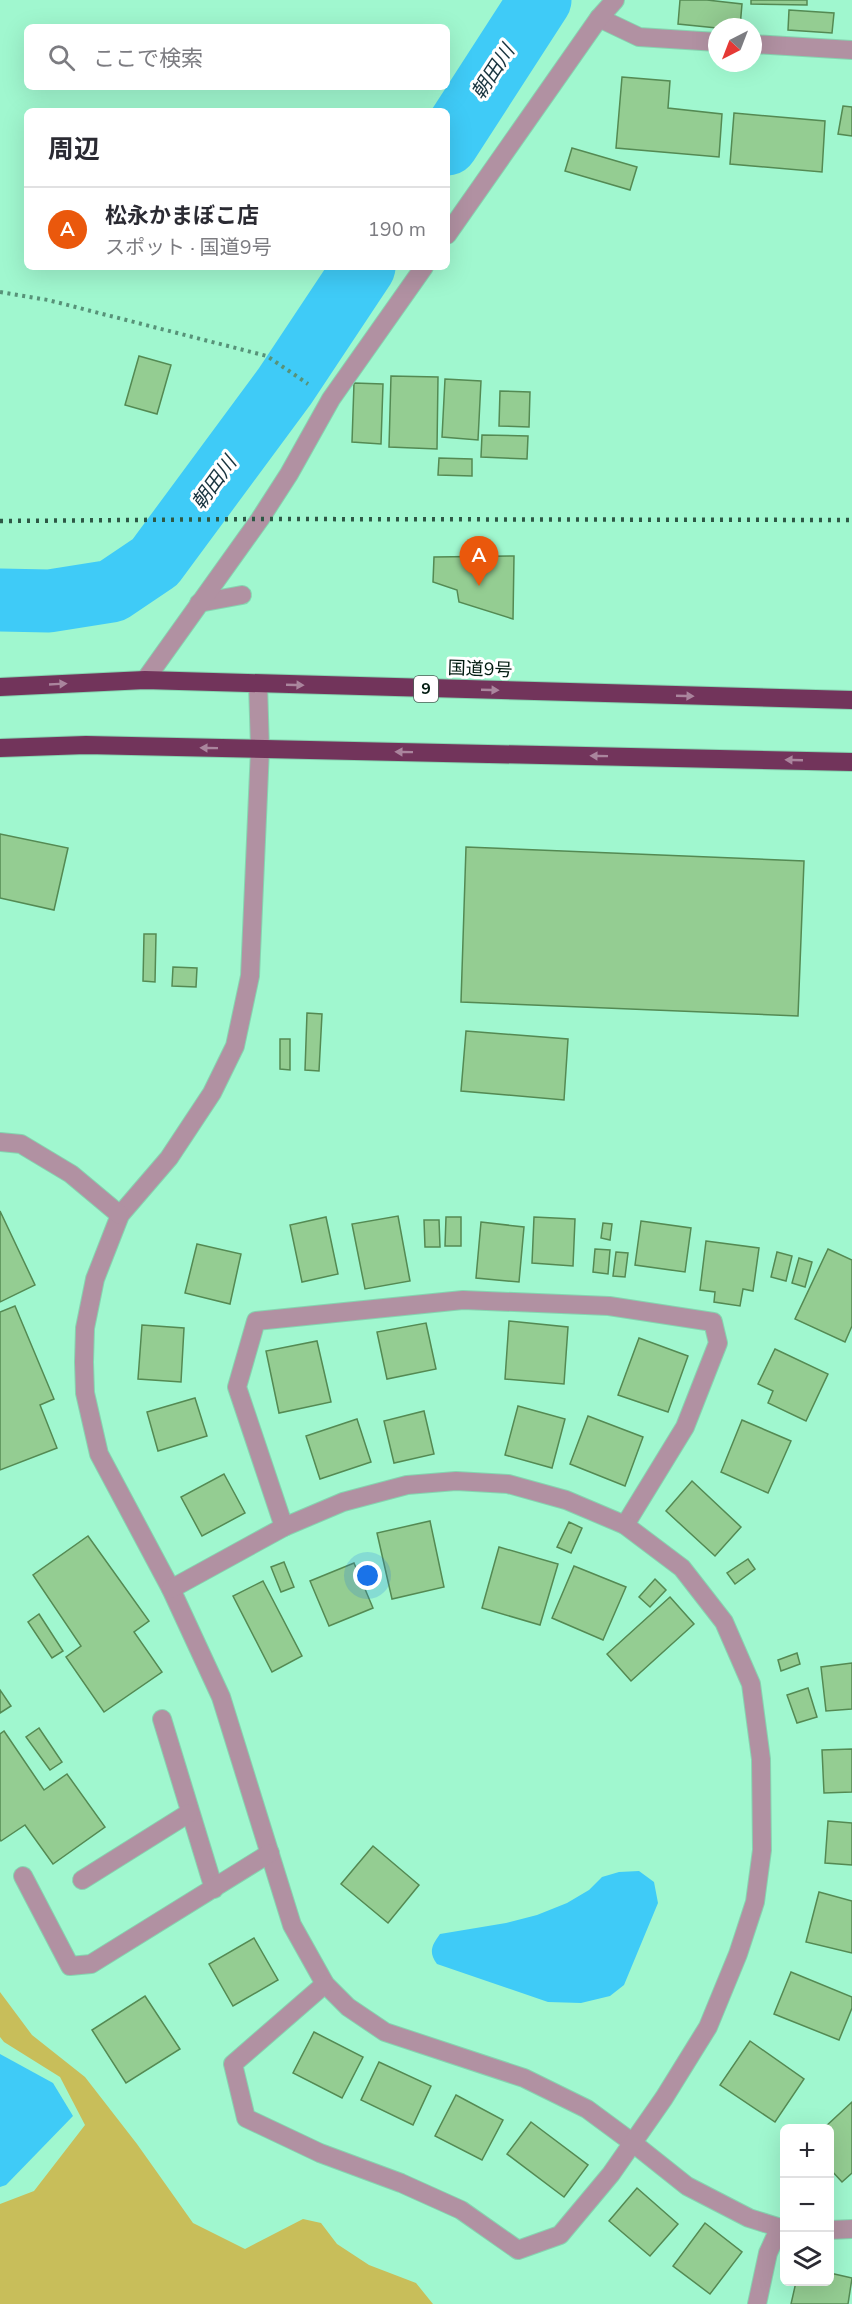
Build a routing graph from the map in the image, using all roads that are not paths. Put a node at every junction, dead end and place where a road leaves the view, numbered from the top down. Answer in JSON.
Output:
{"nodes":[{"id":1,"x":615,"y":0,"type":"edge"},
{"id":2,"x":599,"y":18,"type":"junction"},
{"id":3,"x":708,"y":41,"type":"edge"},
{"id":4,"x":762,"y":45,"type":"edge"},
{"id":5,"x":852,"y":50,"type":"edge"},
{"id":6,"x":450,"y":231,"type":"edge"},
{"id":7,"x":422,"y":270,"type":"edge"},
{"id":8,"x":242,"y":595,"type":"dead end"},
{"id":9,"x":199,"y":603,"type":"junction"},
{"id":10,"x":145,"y":680,"type":"junction"},
{"id":11,"x":258,"y":684,"type":"junction"},
{"id":12,"x":0,"y":687,"type":"edge"},
{"id":13,"x":852,"y":700,"type":"edge"},
{"id":14,"x":0,"y":748,"type":"edge"},
{"id":15,"x":260,"y":749,"type":"junction"},
{"id":16,"x":852,"y":762,"type":"edge"},
{"id":17,"x":0,"y":1142,"type":"edge"},
{"id":18,"x":120,"y":1215,"type":"junction"},
{"id":19,"x":625,"y":1525,"type":"junction"},
{"id":20,"x":284,"y":1527,"type":"junction"},
{"id":21,"x":171,"y":1589,"type":"junction"},
{"id":22,"x":162,"y":1719,"type":"dead end"},
{"id":23,"x":189,"y":1813,"type":"junction"},
{"id":24,"x":270,"y":1853,"type":"junction"},
{"id":25,"x":23,"y":1876,"type":"dead end"},
{"id":26,"x":82,"y":1880,"type":"dead end"},
{"id":27,"x":214,"y":1889,"type":"junction"},
{"id":28,"x":325,"y":1984,"type":"junction"},
{"id":29,"x":633,"y":2143,"type":"junction"},
{"id":30,"x":780,"y":2228,"type":"edge"},
{"id":31,"x":852,"y":2229,"type":"edge"},
{"id":32,"x":834,"y":2230,"type":"edge"},
{"id":33,"x":780,"y":2232,"type":"edge"},
{"id":34,"x":757,"y":2304,"type":"edge"}],
"edges":[{"from":1,"to":2,"type":"street"},
{"from":2,"to":3,"type":"street"},
{"from":2,"to":6,"type":"street"},
{"from":4,"to":5,"type":"street"},
{"from":7,"to":9,"type":"street"},
{"from":8,"to":9,"type":"street"},
{"from":9,"to":10,"type":"street"},
{"from":10,"to":11,"type":"highway","name":"国道9号","number":"9"},
{"from":12,"to":10,"type":"highway","name":"国道9号","number":"9","one_way":true},
{"from":11,"to":13,"type":"highway","name":"国道9号","number":"9","one_way":true},
{"from":11,"to":15,"type":"street"},
{"from":15,"to":14,"type":"highway","one_way":true},
{"from":16,"to":15,"type":"highway","one_way":true},
{"from":15,"to":18,"type":"street"},
{"from":17,"to":18,"type":"street"},
{"from":18,"to":21,"type":"street"},
{"from":19,"to":20,"type":"street"},
{"from":19,"to":20,"type":"street"},
{"from":19,"to":29,"type":"street"},
{"from":20,"to":21,"type":"street"},
{"from":21,"to":24,"type":"street"},
{"from":22,"to":23,"type":"street"},
{"from":23,"to":26,"type":"street"},
{"from":23,"to":27,"type":"street"},
{"from":24,"to":27,"type":"street"},
{"from":24,"to":28,"type":"street"},
{"from":25,"to":27,"type":"street"},
{"from":28,"to":29,"type":"street"},
{"from":28,"to":29,"type":"street"},
{"from":29,"to":30,"type":"street"},
{"from":31,"to":32,"type":"street"},
{"from":33,"to":34,"type":"street"}]}
